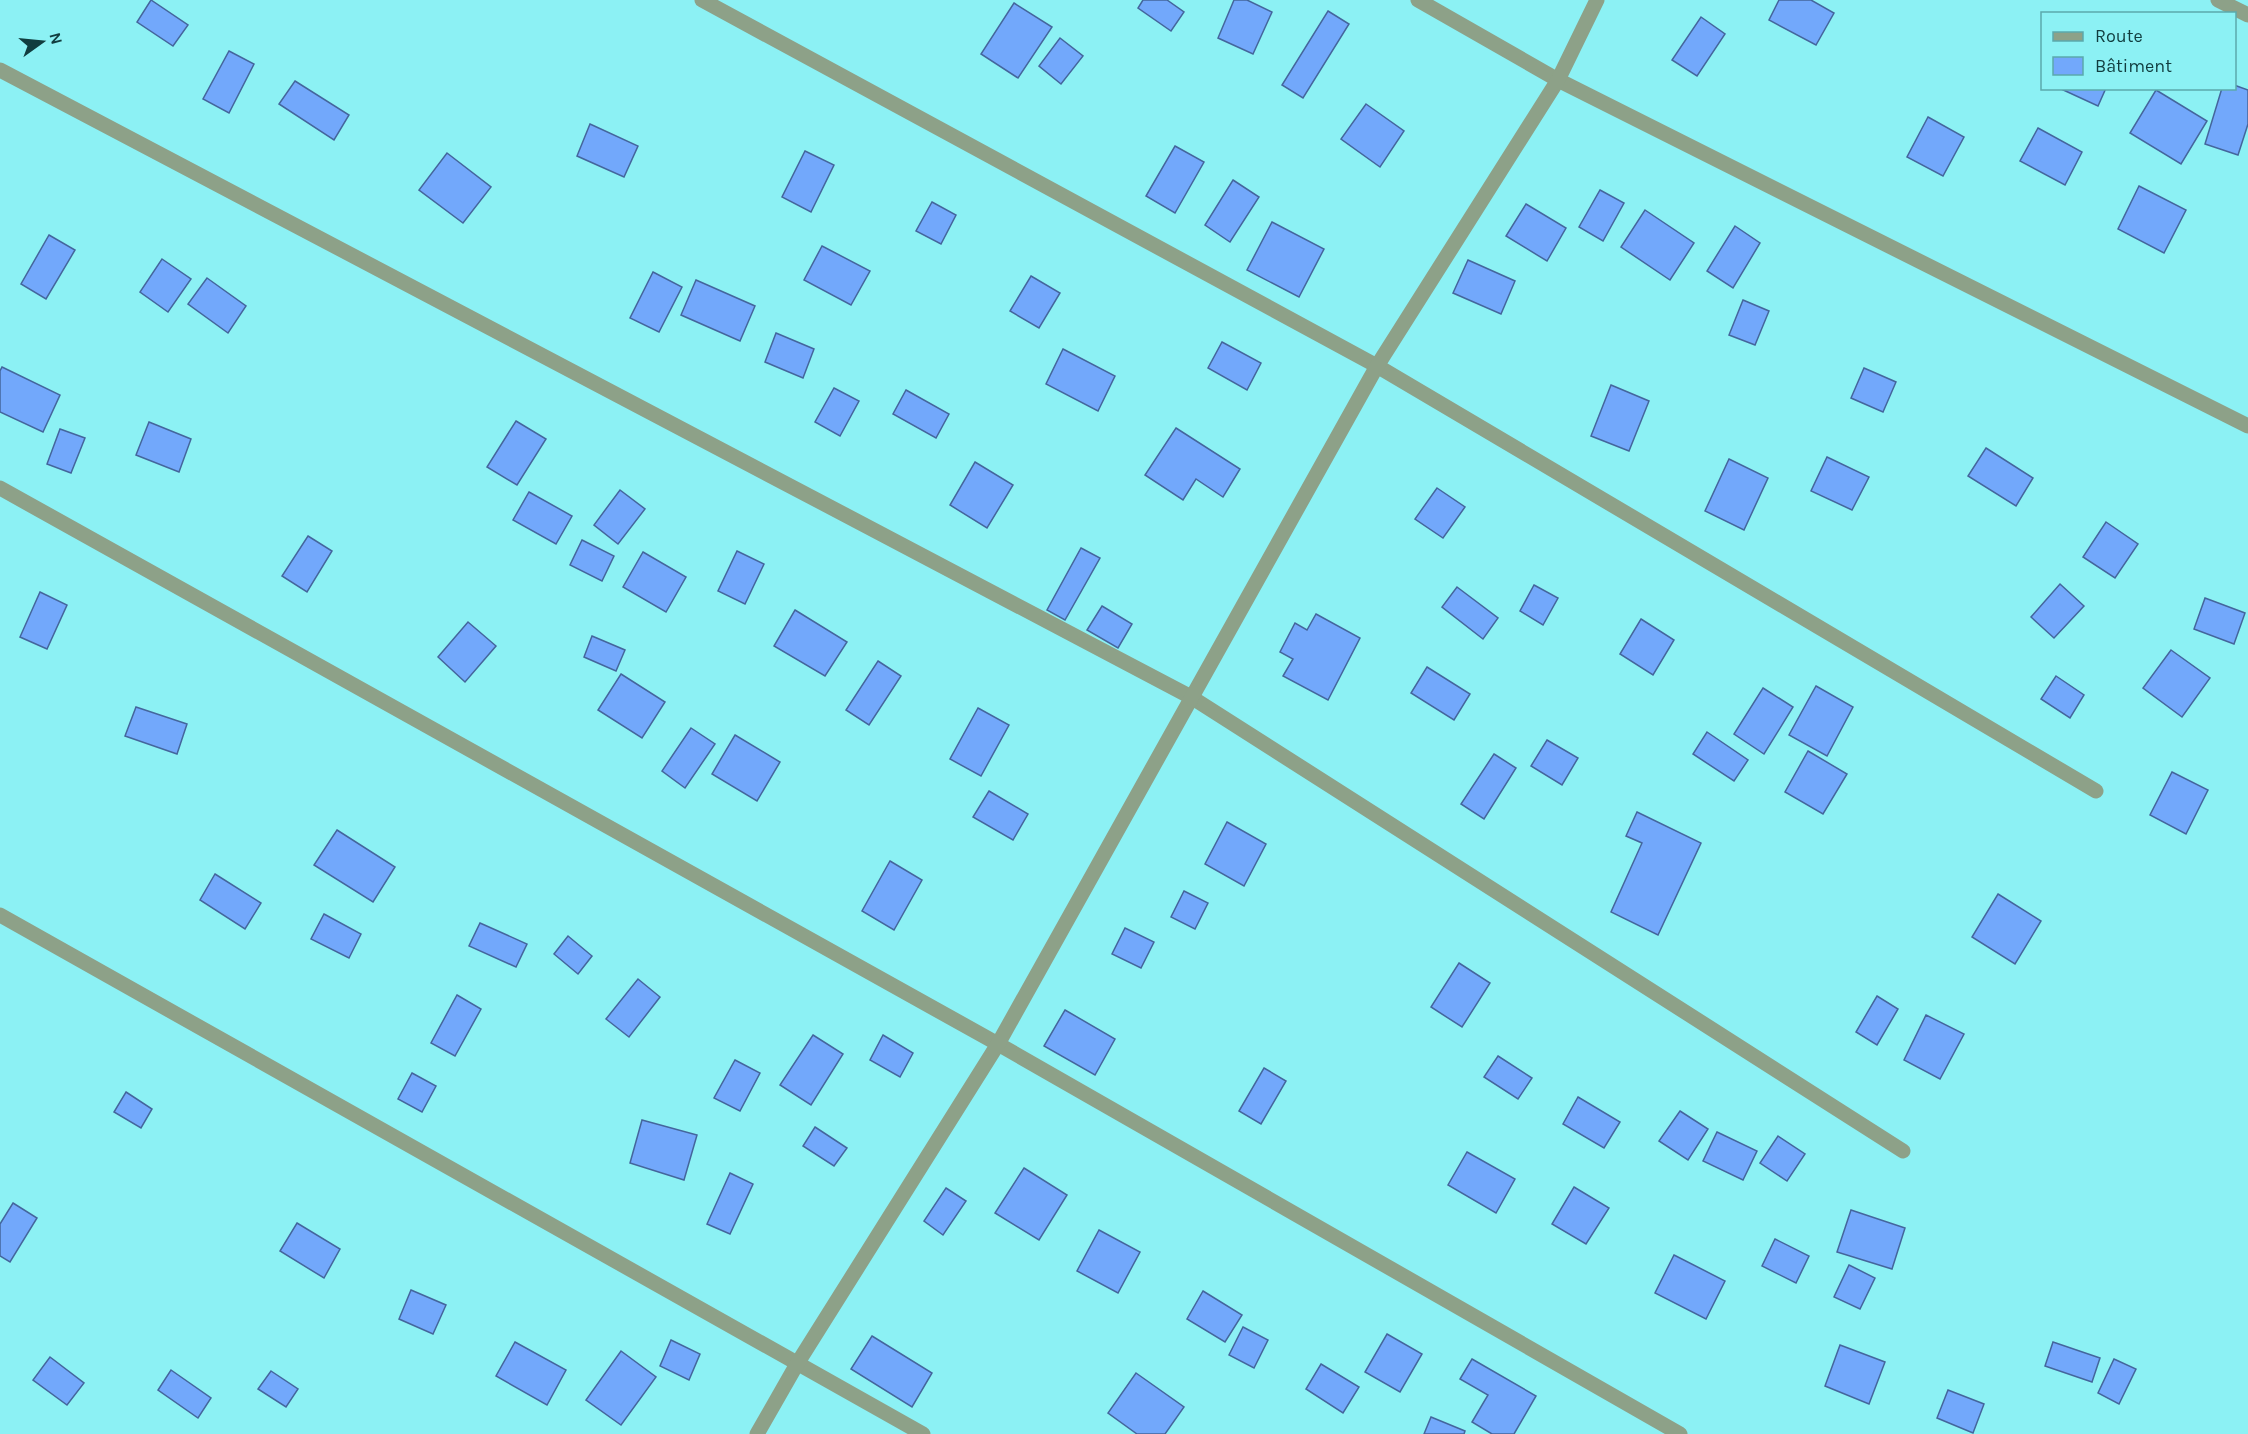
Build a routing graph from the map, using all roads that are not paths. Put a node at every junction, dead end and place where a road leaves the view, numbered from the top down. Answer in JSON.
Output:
{"nodes":[{"id":1,"x":702,"y":0,"type":"edge"},
{"id":2,"x":1418,"y":0,"type":"edge"},
{"id":3,"x":1597,"y":0,"type":"edge"},
{"id":4,"x":2218,"y":0,"type":"edge"},
{"id":5,"x":2248,"y":15,"type":"edge"},
{"id":6,"x":0,"y":70,"type":"edge"},
{"id":7,"x":1558,"y":80,"type":"junction"},
{"id":8,"x":1377,"y":366,"type":"junction"},
{"id":9,"x":2248,"y":426,"type":"edge"},
{"id":10,"x":0,"y":488,"type":"edge"},
{"id":11,"x":1191,"y":698,"type":"junction"},
{"id":12,"x":2096,"y":791,"type":"dead end"},
{"id":13,"x":0,"y":915,"type":"edge"},
{"id":14,"x":998,"y":1044,"type":"junction"},
{"id":15,"x":1903,"y":1151,"type":"dead end"},
{"id":16,"x":796,"y":1364,"type":"junction"},
{"id":17,"x":757,"y":1434,"type":"edge"},
{"id":18,"x":923,"y":1434,"type":"edge"},
{"id":19,"x":1680,"y":1434,"type":"edge"}],
"edges":[{"from":1,"to":8,"type":"street"},
{"from":2,"to":7,"type":"street"},
{"from":3,"to":7,"type":"street"},
{"from":4,"to":5,"type":"street"},
{"from":6,"to":11,"type":"street"},
{"from":7,"to":8,"type":"street"},
{"from":7,"to":9,"type":"street"},
{"from":8,"to":11,"type":"street"},
{"from":8,"to":12,"type":"street"},
{"from":10,"to":14,"type":"street"},
{"from":11,"to":14,"type":"street"},
{"from":11,"to":15,"type":"street"},
{"from":13,"to":16,"type":"street"},
{"from":14,"to":16,"type":"street"},
{"from":14,"to":19,"type":"street"},
{"from":16,"to":17,"type":"street"},
{"from":16,"to":18,"type":"street"}]}
